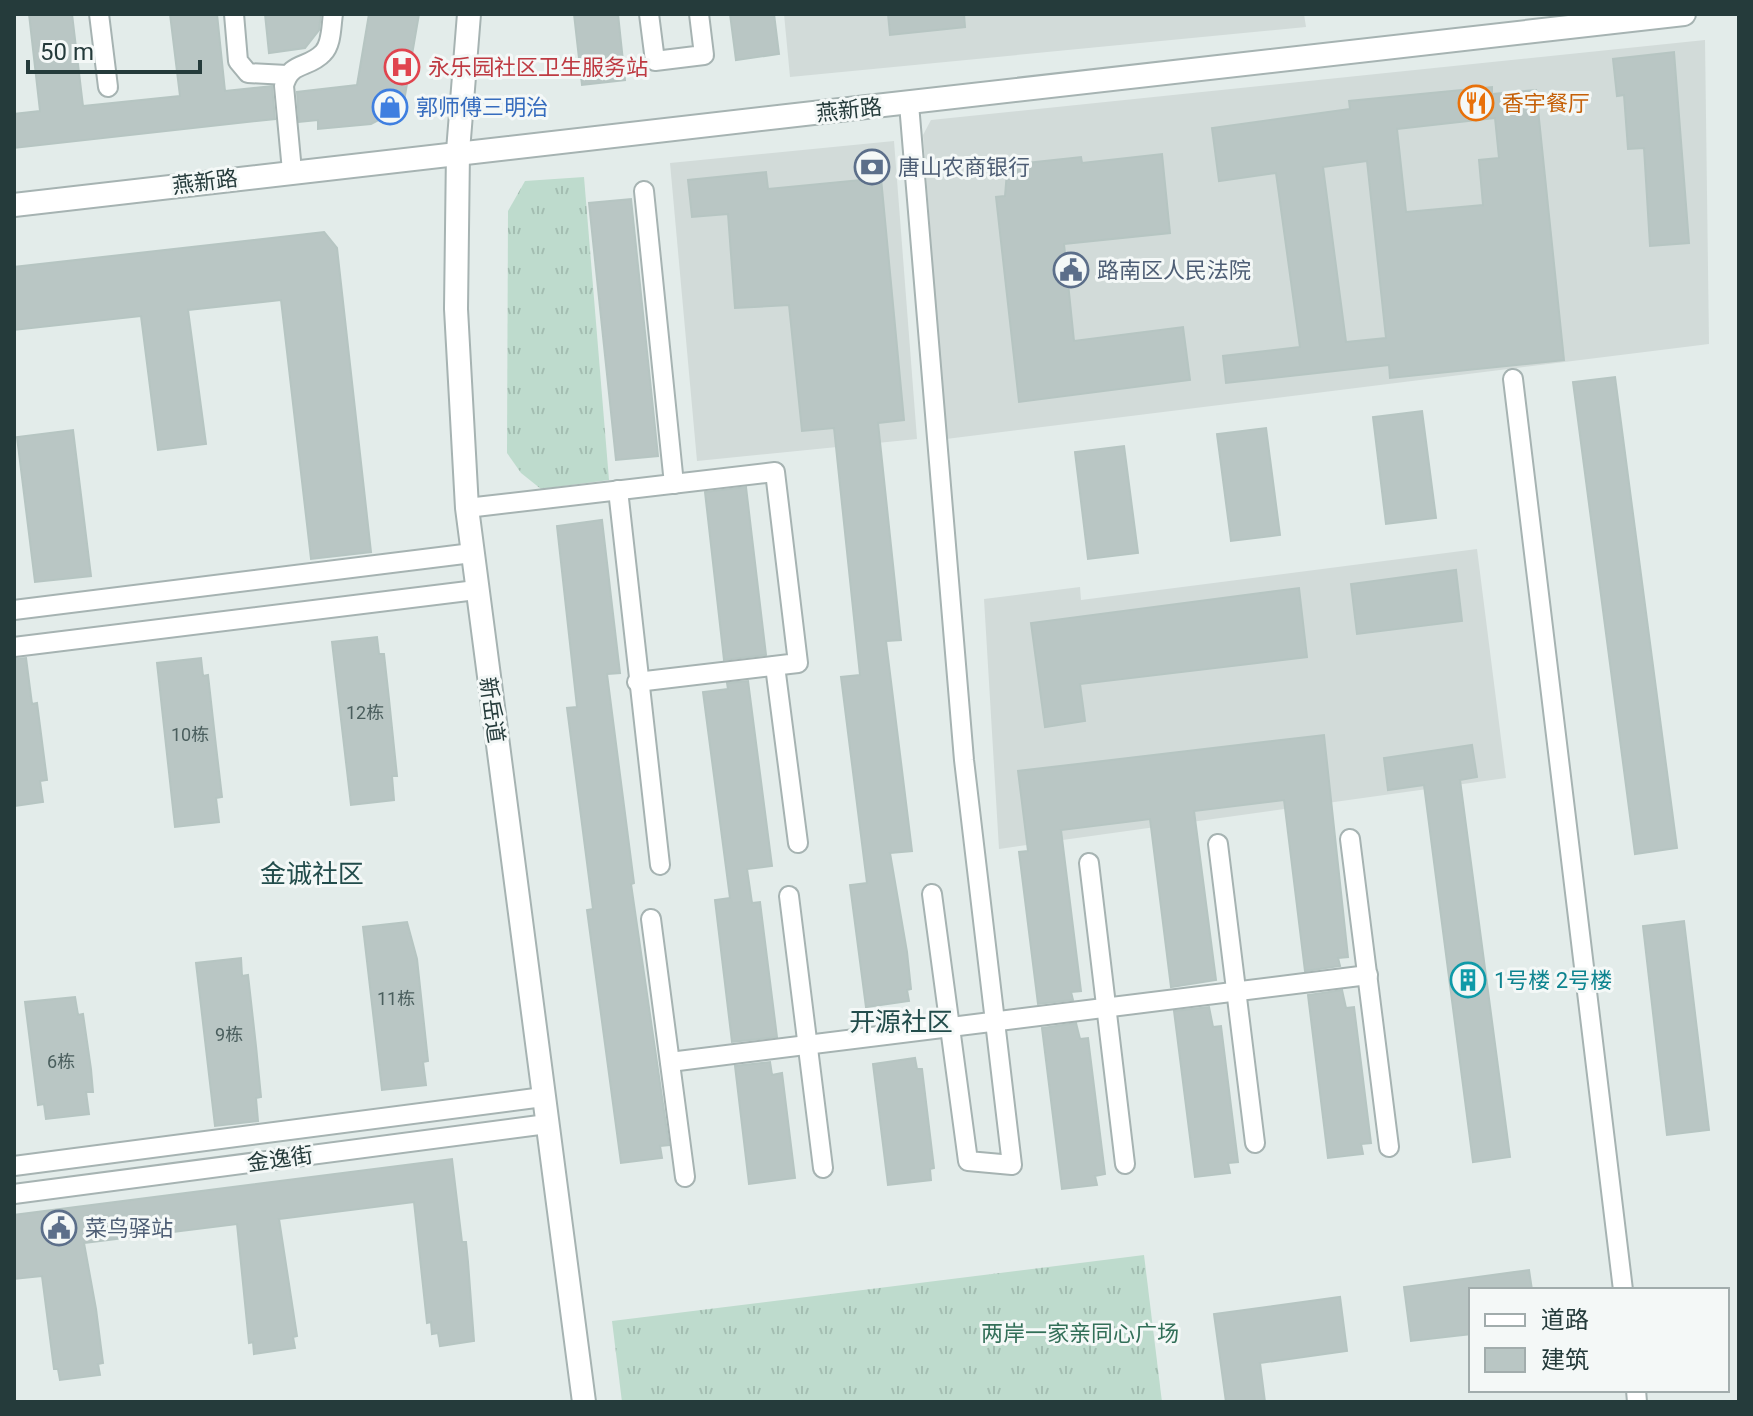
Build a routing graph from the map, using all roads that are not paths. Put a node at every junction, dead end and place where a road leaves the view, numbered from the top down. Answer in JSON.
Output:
{"nodes":[{"id":1,"x":99,"y":14,"type":"edge"},
{"id":2,"x":234,"y":14,"type":"edge"},
{"id":3,"x":333,"y":14,"type":"edge"},
{"id":4,"x":469,"y":14,"type":"edge"},
{"id":5,"x":649,"y":14,"type":"edge"},
{"id":6,"x":699,"y":14,"type":"edge"},
{"id":7,"x":1684,"y":14,"type":"edge"},
{"id":8,"x":287,"y":75,"type":"junction"},
{"id":9,"x":108,"y":87,"type":"dead end"},
{"id":10,"x":909,"y":104,"type":"junction"},
{"id":11,"x":458,"y":151,"type":"junction"},
{"id":12,"x":292,"y":171,"type":"junction"},
{"id":13,"x":644,"y":191,"type":"dead end"},
{"id":14,"x":14,"y":205,"type":"edge"},
{"id":15,"x":1513,"y":379,"type":"dead end"},
{"id":16,"x":674,"y":484,"type":"junction"},
{"id":17,"x":618,"y":490,"type":"junction"},
{"id":18,"x":467,"y":508,"type":"junction"},
{"id":19,"x":472,"y":553,"type":"junction"},
{"id":20,"x":476,"y":590,"type":"junction"},
{"id":21,"x":14,"y":610,"type":"edge"},
{"id":22,"x":14,"y":647,"type":"edge"},
{"id":23,"x":775,"y":666,"type":"junction"},
{"id":24,"x":637,"y":682,"type":"junction"},
{"id":25,"x":1350,"y":839,"type":"dead end"},
{"id":26,"x":798,"y":843,"type":"dead end"},
{"id":27,"x":1218,"y":844,"type":"dead end"},
{"id":28,"x":1089,"y":863,"type":"dead end"},
{"id":29,"x":660,"y":865,"type":"dead end"},
{"id":30,"x":932,"y":894,"type":"dead end"},
{"id":31,"x":789,"y":896,"type":"dead end"},
{"id":32,"x":651,"y":919,"type":"dead end"},
{"id":33,"x":1368,"y":975,"type":"junction"},
{"id":34,"x":1237,"y":991,"type":"junction"},
{"id":35,"x":1107,"y":1007,"type":"junction"},
{"id":36,"x":993,"y":1020,"type":"junction"},
{"id":37,"x":949,"y":1026,"type":"junction"},
{"id":38,"x":807,"y":1044,"type":"junction"},
{"id":39,"x":670,"y":1062,"type":"junction"},
{"id":40,"x":543,"y":1097,"type":"junction"},
{"id":41,"x":547,"y":1124,"type":"junction"},
{"id":42,"x":1255,"y":1143,"type":"dead end"},
{"id":43,"x":1389,"y":1147,"type":"dead end"},
{"id":44,"x":1125,"y":1164,"type":"dead end"},
{"id":45,"x":14,"y":1166,"type":"edge"},
{"id":46,"x":823,"y":1168,"type":"dead end"},
{"id":47,"x":685,"y":1177,"type":"dead end"},
{"id":48,"x":14,"y":1194,"type":"edge"},
{"id":49,"x":1623,"y":1288,"type":"edge"},
{"id":50,"x":584,"y":1402,"type":"edge"}],
"edges":[{"from":1,"to":9,"type":"street"},
{"from":2,"to":8,"type":"street"},
{"from":3,"to":8,"type":"street"},
{"from":4,"to":11,"type":"street","name":"新岳道"},
{"from":5,"to":6,"type":"street"},
{"from":7,"to":10,"type":"street","name":"燕新路"},
{"from":8,"to":12,"type":"street"},
{"from":10,"to":11,"type":"street","name":"燕新路"},
{"from":10,"to":36,"type":"street"},
{"from":11,"to":12,"type":"street","name":"燕新路"},
{"from":11,"to":18,"type":"street","name":"新岳道"},
{"from":12,"to":14,"type":"street","name":"燕新路"},
{"from":13,"to":16,"type":"street"},
{"from":15,"to":49,"type":"street"},
{"from":16,"to":17,"type":"street"},
{"from":16,"to":23,"type":"street"},
{"from":17,"to":18,"type":"street"},
{"from":17,"to":24,"type":"street"},
{"from":18,"to":19,"type":"street","name":"新岳道"},
{"from":19,"to":20,"type":"street","name":"新岳道"},
{"from":19,"to":21,"type":"street"},
{"from":20,"to":22,"type":"street"},
{"from":20,"to":40,"type":"street","name":"新岳道"},
{"from":23,"to":24,"type":"street"},
{"from":23,"to":26,"type":"street"},
{"from":24,"to":29,"type":"street"},
{"from":25,"to":33,"type":"street"},
{"from":27,"to":34,"type":"street"},
{"from":28,"to":35,"type":"street"},
{"from":30,"to":37,"type":"street"},
{"from":31,"to":38,"type":"street"},
{"from":32,"to":39,"type":"street"},
{"from":33,"to":34,"type":"street"},
{"from":33,"to":43,"type":"street"},
{"from":34,"to":35,"type":"street"},
{"from":34,"to":42,"type":"street"},
{"from":35,"to":36,"type":"street"},
{"from":35,"to":44,"type":"street"},
{"from":36,"to":37,"type":"street"},
{"from":36,"to":37,"type":"street"},
{"from":37,"to":38,"type":"street"},
{"from":38,"to":39,"type":"street"},
{"from":38,"to":46,"type":"street"},
{"from":39,"to":47,"type":"street"},
{"from":40,"to":41,"type":"street","name":"新岳道"},
{"from":40,"to":45,"type":"street"},
{"from":41,"to":48,"type":"street","name":"金逸街"},
{"from":41,"to":50,"type":"street","name":"新岳道"}]}
